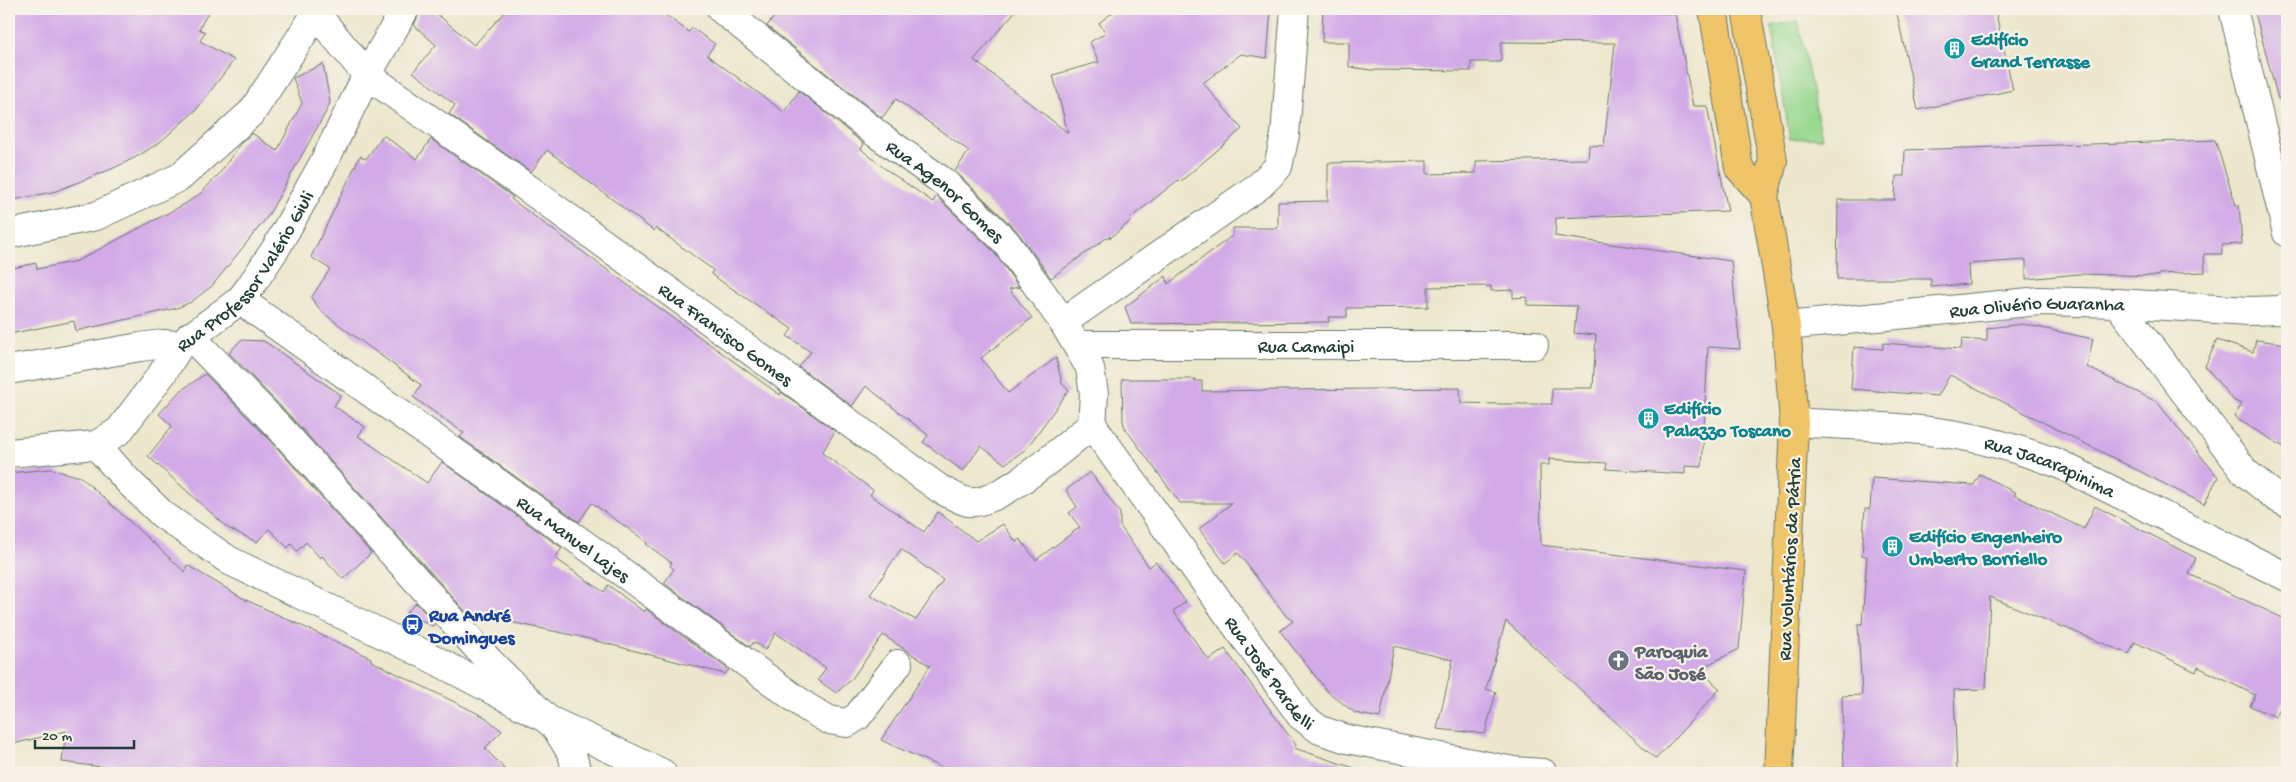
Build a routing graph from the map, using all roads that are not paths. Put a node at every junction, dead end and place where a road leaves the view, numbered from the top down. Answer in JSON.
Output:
{"nodes":[{"id":1,"x":405,"y":9,"type":"edge"},
{"id":2,"x":721,"y":9,"type":"edge"},
{"id":3,"x":1295,"y":9,"type":"edge"},
{"id":4,"x":1713,"y":9,"type":"edge"},
{"id":5,"x":1746,"y":9,"type":"edge"},
{"id":6,"x":2233,"y":9,"type":"edge"},
{"id":7,"x":318,"y":11,"type":"edge"},
{"id":8,"x":367,"y":75,"type":"junction"},
{"id":9,"x":1764,"y":196,"type":"junction"},
{"id":10,"x":2287,"y":233,"type":"edge"},
{"id":11,"x":9,"y":234,"type":"edge"},
{"id":12,"x":240,"y":300,"type":"junction"},
{"id":13,"x":2117,"y":303,"type":"junction"},
{"id":14,"x":2287,"y":306,"type":"edge"},
{"id":15,"x":1063,"y":322,"type":"junction"},
{"id":16,"x":1786,"y":326,"type":"junction"},
{"id":17,"x":185,"y":340,"type":"junction"},
{"id":18,"x":1077,"y":345,"type":"junction"},
{"id":19,"x":1534,"y":345,"type":"dead end"},
{"id":20,"x":9,"y":370,"type":"edge"},
{"id":21,"x":1794,"y":422,"type":"junction"},
{"id":22,"x":1092,"y":425,"type":"junction"},
{"id":23,"x":96,"y":445,"type":"junction"},
{"id":24,"x":9,"y":453,"type":"edge"},
{"id":25,"x":2287,"y":503,"type":"edge"},
{"id":26,"x":2287,"y":577,"type":"edge"},
{"id":27,"x":898,"y":664,"type":"dead end"},
{"id":28,"x":548,"y":720,"type":"junction"},
{"id":29,"x":1513,"y":772,"type":"edge"},
{"id":30,"x":577,"y":773,"type":"edge"},
{"id":31,"x":662,"y":773,"type":"edge"},
{"id":32,"x":1543,"y":773,"type":"edge"},
{"id":33,"x":1778,"y":773,"type":"edge"}],
"edges":[{"from":1,"to":8,"type":"street","name":"Rua Professor Valério Giuli"},
{"from":2,"to":15,"type":"street","name":"Rua Agenor Gomes"},
{"from":3,"to":15,"type":"street"},
{"from":4,"to":9,"type":"main road"},
{"from":5,"to":9,"type":"main road","name":"Rua Voluntários da Pátria"},
{"from":6,"to":10,"type":"street"},
{"from":7,"to":8,"type":"street"},
{"from":7,"to":11,"type":"street"},
{"from":8,"to":12,"type":"street","name":"Rua Professor Valério Giuli"},
{"from":8,"to":22,"type":"street","name":"Rua Francisco Gomes"},
{"from":9,"to":16,"type":"main road","name":"Rua Voluntários da Pátria"},
{"from":12,"to":17,"type":"street","name":"Rua Professor Valério Giuli"},
{"from":12,"to":27,"type":"street","name":"Rua Manuel Lajes"},
{"from":13,"to":14,"type":"street","name":"Rua Olivério Guaranha"},
{"from":13,"to":16,"type":"street","name":"Rua Olivério Guaranha"},
{"from":13,"to":25,"type":"street"},
{"from":15,"to":18,"type":"street","name":"Rua Agenor Gomes"},
{"from":16,"to":21,"type":"main road","name":"Rua Voluntários da Pátria"},
{"from":17,"to":20,"type":"street"},
{"from":17,"to":23,"type":"street","name":"Rua Professor Valério Giuli"},
{"from":17,"to":28,"type":"street"},
{"from":18,"to":19,"type":"street","name":"Rua Camaipi"},
{"from":18,"to":22,"type":"street","name":"Rua Agenor Gomes"},
{"from":21,"to":26,"type":"street","name":"Rua Jacarapinima"},
{"from":21,"to":33,"type":"main road","name":"Rua Voluntários da Pátria"},
{"from":22,"to":29,"type":"street","name":"Rua José Pardelli"},
{"from":23,"to":24,"type":"street"},
{"from":23,"to":28,"type":"street"},
{"from":28,"to":30,"type":"street"},
{"from":28,"to":31,"type":"street"},
{"from":29,"to":32,"type":"street","name":"Rua José Pardelli"}]}
